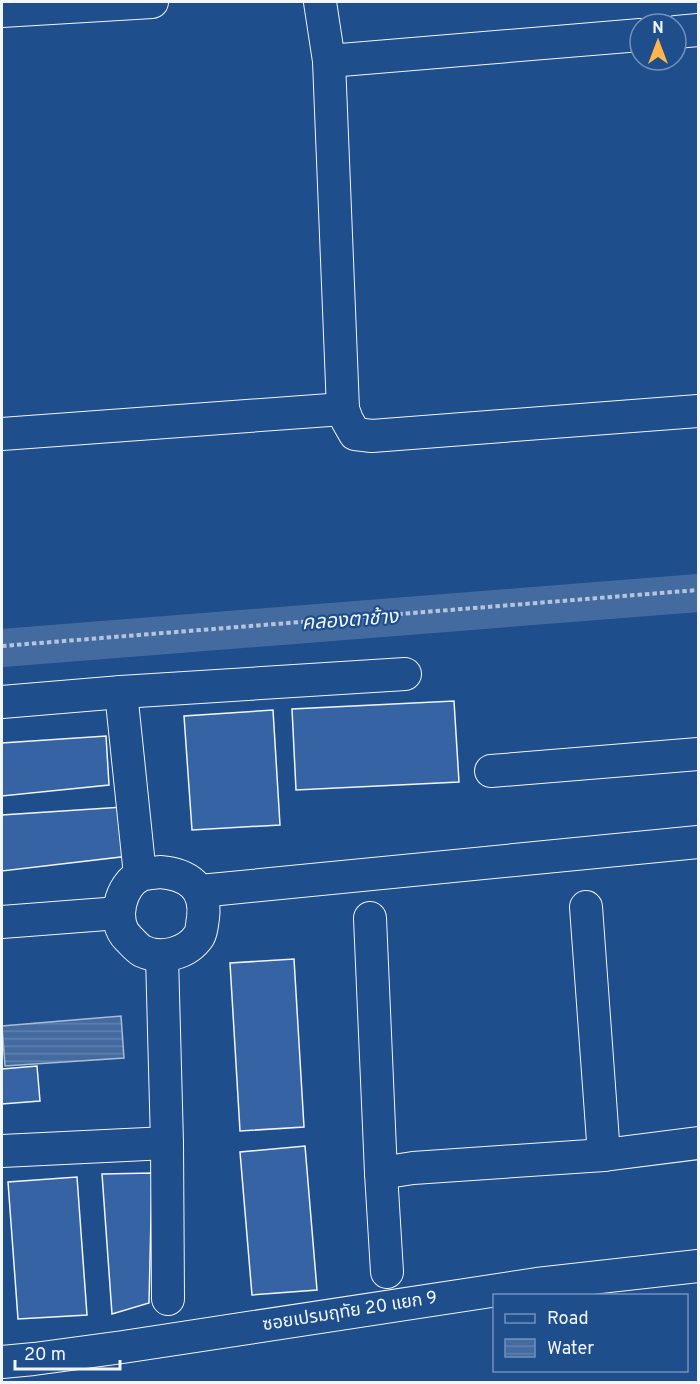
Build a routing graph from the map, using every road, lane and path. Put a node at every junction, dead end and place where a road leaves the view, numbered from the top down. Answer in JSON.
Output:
{"nodes":[{"id":1,"x":152,"y":2,"type":"edge"},
{"id":2,"x":320,"y":2,"type":"edge"},
{"id":3,"x":2,"y":11,"type":"edge"},
{"id":4,"x":628,"y":36,"type":"edge"},
{"id":5,"x":329,"y":62,"type":"junction"},
{"id":6,"x":344,"y":409,"type":"junction"},
{"id":7,"x":699,"y":411,"type":"edge"},
{"id":8,"x":2,"y":434,"type":"edge"},
{"id":9,"x":699,"y":590,"type":"edge"},
{"id":10,"x":2,"y":646,"type":"edge"},
{"id":11,"x":405,"y":674,"type":"dead end"},
{"id":12,"x":122,"y":692,"type":"junction"},
{"id":13,"x":2,"y":702,"type":"edge"},
{"id":14,"x":699,"y":754,"type":"edge"},
{"id":15,"x":491,"y":771,"type":"dead end"},
{"id":16,"x":699,"y":842,"type":"edge"},
{"id":17,"x":140,"y":875,"type":"junction"},
{"id":18,"x":200,"y":891,"type":"junction"},
{"id":19,"x":586,"y":907,"type":"dead end"},
{"id":20,"x":119,"y":913,"type":"junction"},
{"id":21,"x":370,"y":918,"type":"dead end"},
{"id":22,"x":2,"y":922,"type":"edge"},
{"id":23,"x":162,"y":956,"type":"junction"},
{"id":24,"x":167,"y":1143,"type":"junction"},
{"id":25,"x":699,"y":1143,"type":"edge"},
{"id":26,"x":2,"y":1151,"type":"edge"},
{"id":27,"x":604,"y":1155,"type":"junction"},
{"id":28,"x":381,"y":1173,"type":"junction"},
{"id":29,"x":699,"y":1266,"type":"edge"},
{"id":30,"x":387,"y":1272,"type":"dead end"},
{"id":31,"x":168,"y":1299,"type":"dead end"},
{"id":32,"x":2,"y":1362,"type":"edge"},
{"id":33,"x":35,"y":1371,"type":"edge"}],
"edges":[{"from":1,"to":3,"type":"street"},
{"from":2,"to":5,"type":"street"},
{"from":4,"to":5,"type":"street"},
{"from":5,"to":6,"type":"street"},
{"from":6,"to":7,"type":"street"},
{"from":6,"to":8,"type":"street"},
{"from":9,"to":10,"type":"path"},
{"from":11,"to":12,"type":"street"},
{"from":12,"to":13,"type":"street"},
{"from":12,"to":17,"type":"street"},
{"from":14,"to":15,"type":"street"},
{"from":16,"to":18,"type":"street"},
{"from":17,"to":18,"type":"street"},
{"from":17,"to":20,"type":"street"},
{"from":18,"to":23,"type":"street"},
{"from":19,"to":27,"type":"street"},
{"from":20,"to":22,"type":"street"},
{"from":20,"to":23,"type":"street"},
{"from":21,"to":28,"type":"street"},
{"from":23,"to":24,"type":"street"},
{"from":24,"to":26,"type":"street"},
{"from":24,"to":31,"type":"street"},
{"from":25,"to":27,"type":"street"},
{"from":27,"to":28,"type":"street"},
{"from":28,"to":30,"type":"street"},
{"from":29,"to":33,"type":"street","name":"ซอยเปรมฤทัย 20 แยก 9"},
{"from":32,"to":33,"type":"street","name":"ซอยเปรมฤทัย 20 แยก 9"}]}
